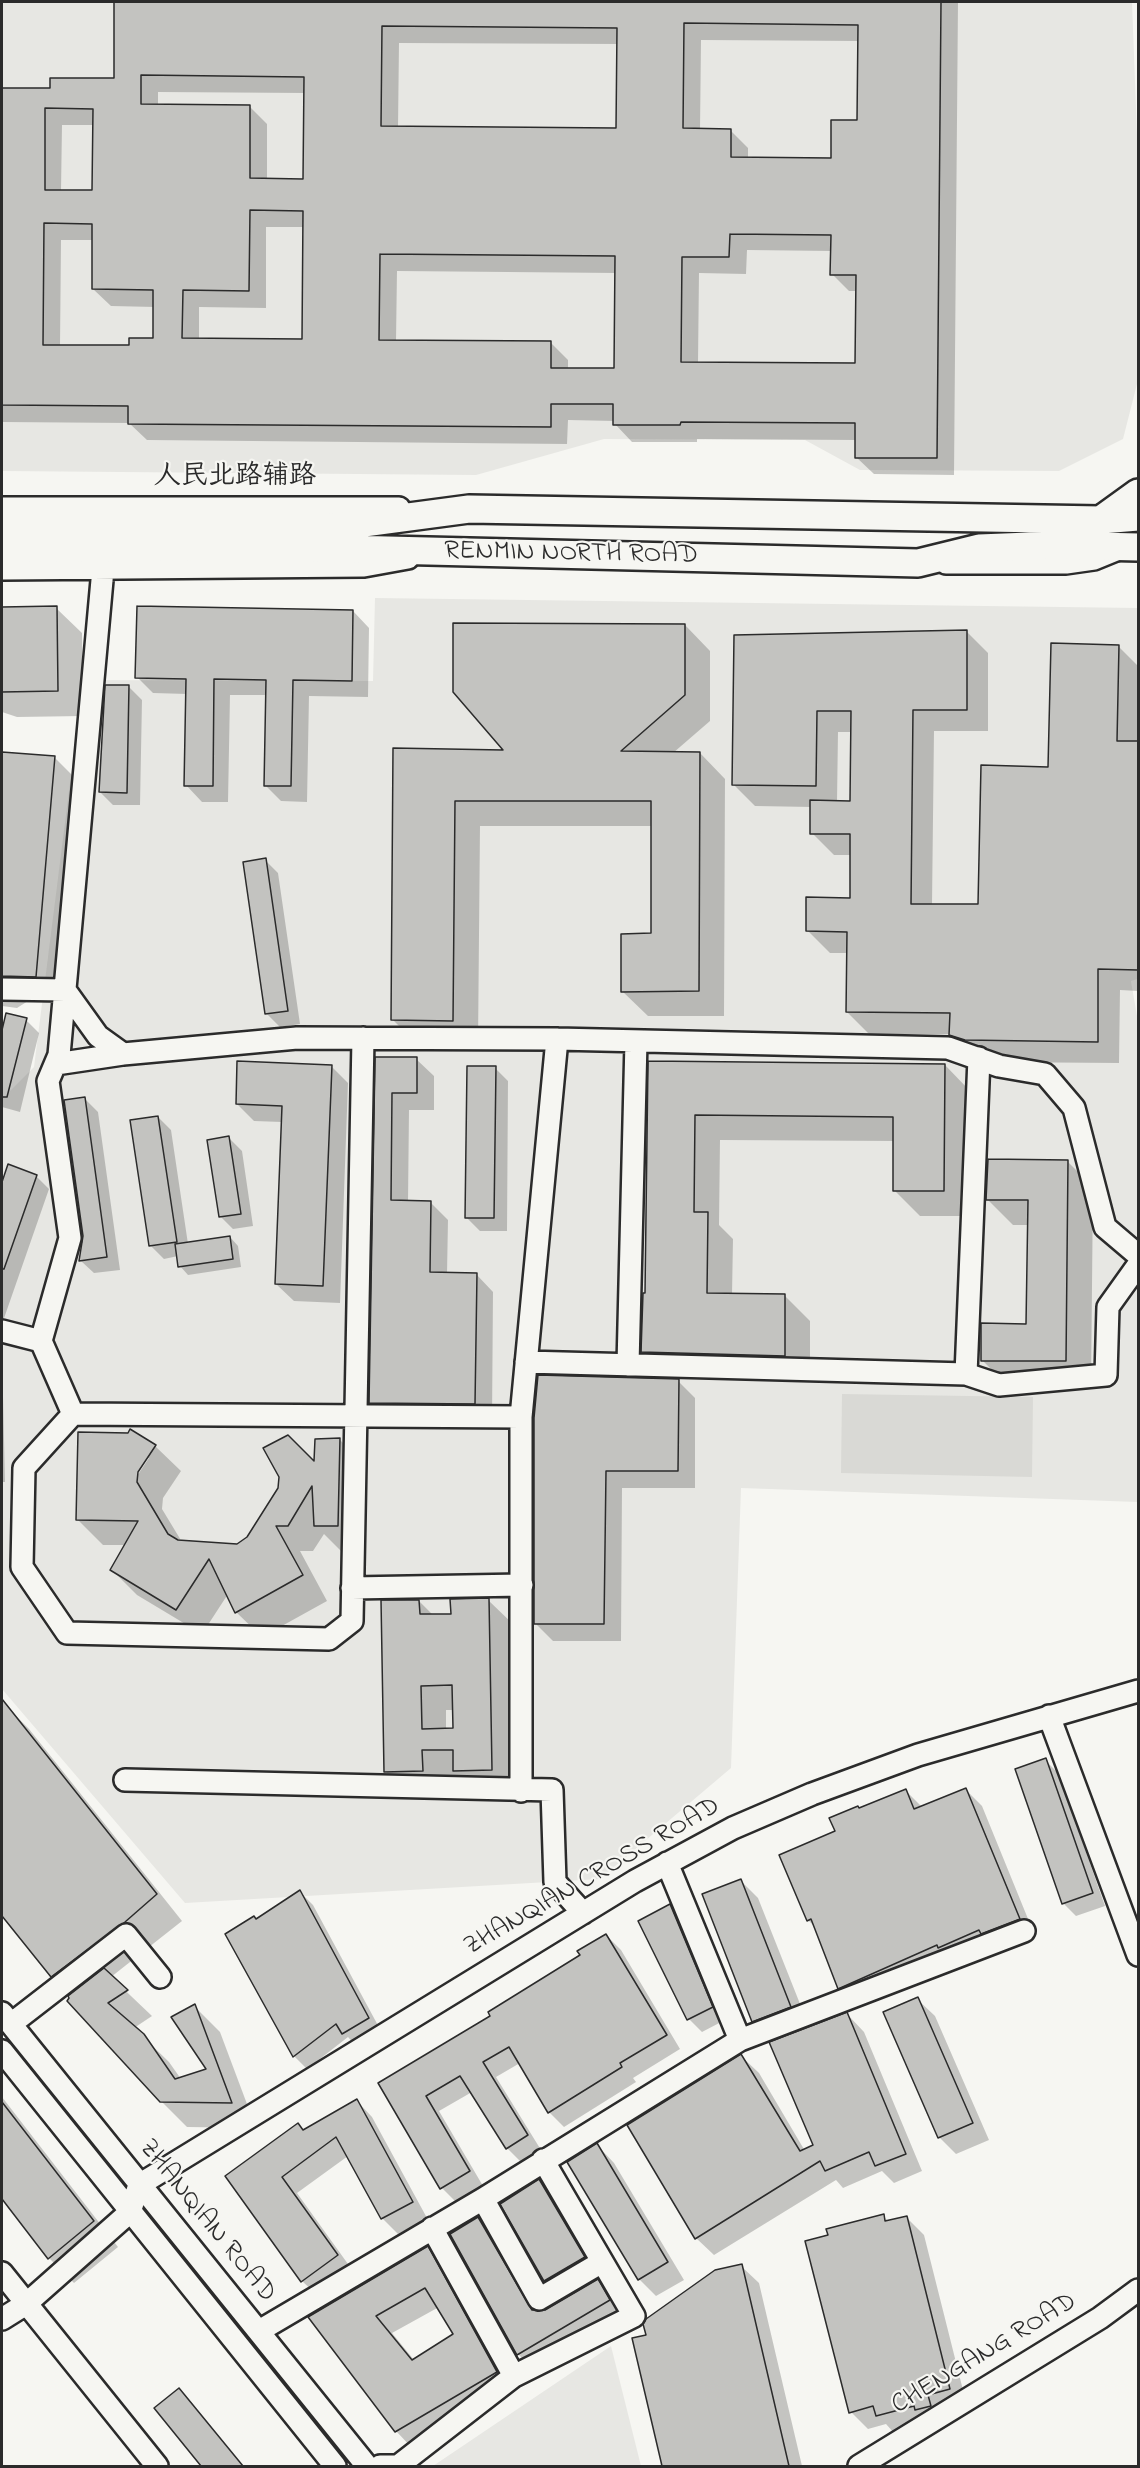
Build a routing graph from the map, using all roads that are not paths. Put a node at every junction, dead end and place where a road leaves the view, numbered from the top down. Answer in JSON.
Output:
{"nodes":[{"id":1,"x":1138,"y":493,"type":"edge"},
{"id":2,"x":2,"y":508,"type":"edge"},
{"id":3,"x":469,"y":509,"type":"junction"},
{"id":4,"x":1138,"y":517,"type":"edge"},
{"id":5,"x":1101,"y":520,"type":"junction"},
{"id":6,"x":2,"y":528,"type":"edge"},
{"id":7,"x":2,"y":548,"type":"edge"},
{"id":8,"x":1133,"y":548,"type":"edge"},
{"id":9,"x":440,"y":552,"type":"junction"},
{"id":10,"x":74,"y":558,"type":"junction"},
{"id":11,"x":2,"y":569,"type":"edge"},
{"id":12,"x":104,"y":569,"type":"junction"},
{"id":13,"x":2,"y":989,"type":"edge"},
{"id":14,"x":65,"y":990,"type":"junction"},
{"id":15,"x":363,"y":1038,"type":"junction"},
{"id":16,"x":556,"y":1039,"type":"junction"},
{"id":17,"x":636,"y":1041,"type":"junction"},
{"id":18,"x":123,"y":1054,"type":"junction"},
{"id":19,"x":979,"y":1058,"type":"junction"},
{"id":20,"x":56,"y":1064,"type":"junction"},
{"id":21,"x":1138,"y":1255,"type":"edge"},
{"id":22,"x":1138,"y":1265,"type":"edge"},
{"id":23,"x":2,"y":1331,"type":"edge"},
{"id":24,"x":41,"y":1341,"type":"junction"},
{"id":25,"x":526,"y":1362,"type":"junction"},
{"id":26,"x":628,"y":1365,"type":"junction"},
{"id":27,"x":966,"y":1374,"type":"junction"},
{"id":28,"x":73,"y":1414,"type":"junction"},
{"id":29,"x":355,"y":1416,"type":"junction"},
{"id":30,"x":521,"y":1417,"type":"junction"},
{"id":31,"x":522,"y":1585,"type":"junction"},
{"id":32,"x":352,"y":1588,"type":"junction"},
{"id":33,"x":1138,"y":1691,"type":"edge"},
{"id":34,"x":1049,"y":1716,"type":"junction"},
{"id":35,"x":125,"y":1780,"type":"dead end"},
{"id":36,"x":521,"y":1791,"type":"junction"},
{"id":37,"x":667,"y":1863,"type":"junction"},
{"id":38,"x":583,"y":1913,"type":"junction"},
{"id":39,"x":1024,"y":1931,"type":"dead end"},
{"id":40,"x":1138,"y":1954,"type":"edge"},
{"id":41,"x":160,"y":1977,"type":"dead end"},
{"id":42,"x":6,"y":2019,"type":"edge"},
{"id":43,"x":740,"y":2040,"type":"junction"},
{"id":44,"x":2,"y":2050,"type":"edge"},
{"id":45,"x":543,"y":2160,"type":"junction"},
{"id":46,"x":139,"y":2185,"type":"junction"},
{"id":47,"x":483,"y":2199,"type":"junction"},
{"id":48,"x":130,"y":2212,"type":"junction"},
{"id":49,"x":432,"y":2228,"type":"junction"},
{"id":50,"x":602,"y":2262,"type":"junction"},
{"id":51,"x":2,"y":2273,"type":"edge"},
{"id":52,"x":1138,"y":2290,"type":"edge"},
{"id":53,"x":26,"y":2304,"type":"junction"},
{"id":54,"x":2,"y":2319,"type":"edge"},
{"id":55,"x":259,"y":2331,"type":"junction"},
{"id":56,"x":514,"y":2376,"type":"junction"},
{"id":57,"x":157,"y":2466,"type":"edge"},
{"id":58,"x":335,"y":2466,"type":"edge"},
{"id":59,"x":367,"y":2466,"type":"edge"},
{"id":60,"x":380,"y":2466,"type":"edge"},
{"id":61,"x":859,"y":2466,"type":"edge"}],
"edges":[{"from":1,"to":5,"type":"main road"},
{"from":2,"to":3,"type":"street","name":"人民北路辅路"},
{"from":3,"to":5,"type":"main road","name":"RENMIN NORTH ROAD"},
{"from":3,"to":6,"type":"main road","name":"RENMIN NORTH ROAD"},
{"from":4,"to":5,"type":"main road","name":"RENMIN NORTH ROAD"},
{"from":7,"to":10,"type":"main road","name":"RENMIN NORTH ROAD"},
{"from":8,"to":9,"type":"main road","name":"RENMIN NORTH ROAD"},
{"from":9,"to":10,"type":"main road","name":"RENMIN NORTH ROAD"},
{"from":9,"to":12,"type":"street"},
{"from":10,"to":11,"type":"street"},
{"from":10,"to":12,"type":"street"},
{"from":12,"to":14,"type":"street"},
{"from":13,"to":14,"type":"street"},
{"from":14,"to":18,"type":"street"},
{"from":14,"to":20,"type":"street"},
{"from":15,"to":16,"type":"street"},
{"from":15,"to":18,"type":"street"},
{"from":15,"to":29,"type":"street"},
{"from":16,"to":17,"type":"street"},
{"from":16,"to":25,"type":"street"},
{"from":17,"to":19,"type":"street"},
{"from":17,"to":26,"type":"street"},
{"from":18,"to":20,"type":"street"},
{"from":19,"to":21,"type":"street"},
{"from":19,"to":27,"type":"street"},
{"from":20,"to":24,"type":"street"},
{"from":22,"to":27,"type":"street"},
{"from":23,"to":24,"type":"street"},
{"from":24,"to":28,"type":"street"},
{"from":25,"to":26,"type":"street"},
{"from":25,"to":30,"type":"street"},
{"from":26,"to":27,"type":"street"},
{"from":28,"to":29,"type":"street"},
{"from":28,"to":32,"type":"street"},
{"from":29,"to":30,"type":"street"},
{"from":29,"to":32,"type":"street"},
{"from":30,"to":31,"type":"street"},
{"from":31,"to":32,"type":"street"},
{"from":31,"to":36,"type":"street"},
{"from":33,"to":34,"type":"street","name":"ZHANQIAN CROSS ROAD"},
{"from":34,"to":37,"type":"street","name":"ZHANQIAN CROSS ROAD"},
{"from":34,"to":40,"type":"street"},
{"from":35,"to":36,"type":"street"},
{"from":36,"to":38,"type":"street"},
{"from":37,"to":38,"type":"street","name":"ZHANQIAN CROSS ROAD"},
{"from":37,"to":43,"type":"street"},
{"from":38,"to":46,"type":"street","name":"ZHANQIAN CROSS ROAD"},
{"from":39,"to":43,"type":"street"},
{"from":41,"to":42,"type":"street"},
{"from":42,"to":46,"type":"street","name":"ZHANQIAN ROAD"},
{"from":43,"to":45,"type":"street"},
{"from":44,"to":48,"type":"street","name":"ZHANQIAN ROAD"},
{"from":45,"to":47,"type":"street"},
{"from":45,"to":50,"type":"street"},
{"from":46,"to":48,"type":"street"},
{"from":46,"to":55,"type":"street","name":"ZHANQIAN ROAD"},
{"from":47,"to":49,"type":"street"},
{"from":47,"to":50,"type":"street"},
{"from":48,"to":53,"type":"street"},
{"from":48,"to":58,"type":"street","name":"ZHANQIAN ROAD"},
{"from":49,"to":55,"type":"street"},
{"from":49,"to":56,"type":"street"},
{"from":50,"to":56,"type":"street"},
{"from":51,"to":53,"type":"street"},
{"from":52,"to":61,"type":"street","name":"CHENGANG ROAD"},
{"from":53,"to":54,"type":"street"},
{"from":53,"to":57,"type":"street"},
{"from":55,"to":59,"type":"street","name":"ZHANQIAN ROAD"},
{"from":56,"to":60,"type":"street"}]}
